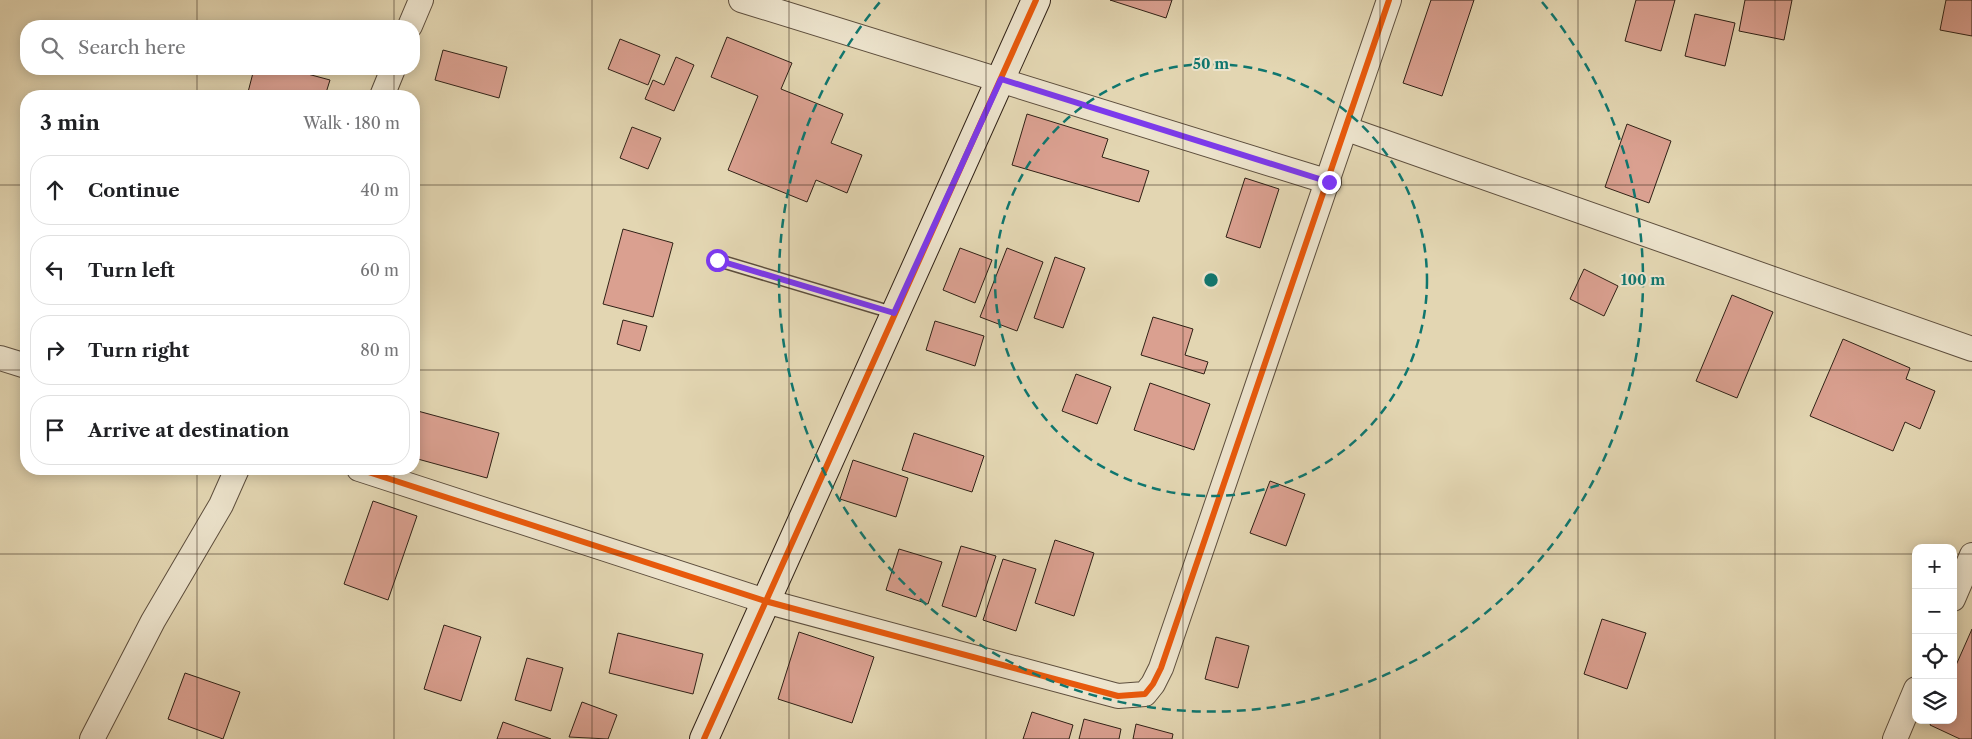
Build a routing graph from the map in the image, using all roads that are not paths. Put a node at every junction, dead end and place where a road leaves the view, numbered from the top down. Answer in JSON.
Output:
{"nodes":[{"id":1,"x":421,"y":0,"type":"edge"},
{"id":2,"x":741,"y":0,"type":"edge"},
{"id":3,"x":1036,"y":0,"type":"edge"},
{"id":4,"x":1389,"y":0,"type":"edge"},
{"id":5,"x":413,"y":20,"type":"edge"},
{"id":6,"x":391,"y":75,"type":"edge"},
{"id":7,"x":1001,"y":79,"type":"junction"},
{"id":8,"x":384,"y":90,"type":"edge"},
{"id":9,"x":1347,"y":129,"type":"junction"},
{"id":10,"x":1329,"y":182,"type":"junction"},
{"id":11,"x":717,"y":260,"type":"dead end"},
{"id":12,"x":894,"y":313,"type":"junction"},
{"id":13,"x":1972,"y":349,"type":"edge"},
{"id":14,"x":0,"y":358,"type":"edge"},
{"id":15,"x":20,"y":364,"type":"edge"},
{"id":16,"x":235,"y":475,"type":"edge"},
{"id":17,"x":377,"y":475,"type":"edge"},
{"id":18,"x":1972,"y":554,"type":"edge"},
{"id":19,"x":1957,"y":590,"type":"edge"},
{"id":20,"x":765,"y":601,"type":"junction"},
{"id":21,"x":1912,"y":699,"type":"edge"},
{"id":22,"x":92,"y":739,"type":"edge"},
{"id":23,"x":704,"y":739,"type":"edge"},
{"id":24,"x":1895,"y":739,"type":"edge"}],
"edges":[{"from":1,"to":5,"type":"street"},
{"from":2,"to":7,"type":"street"},
{"from":3,"to":7,"type":"street"},
{"from":4,"to":9,"type":"street"},
{"from":6,"to":8,"type":"street"},
{"from":7,"to":10,"type":"street"},
{"from":7,"to":12,"type":"street"},
{"from":9,"to":10,"type":"street"},
{"from":9,"to":13,"type":"street"},
{"from":10,"to":20,"type":"street"},
{"from":11,"to":12,"type":"lane"},
{"from":12,"to":20,"type":"street"},
{"from":14,"to":15,"type":"street"},
{"from":16,"to":22,"type":"street"},
{"from":17,"to":20,"type":"street"},
{"from":18,"to":19,"type":"street"},
{"from":20,"to":23,"type":"street"},
{"from":21,"to":24,"type":"street"}]}
